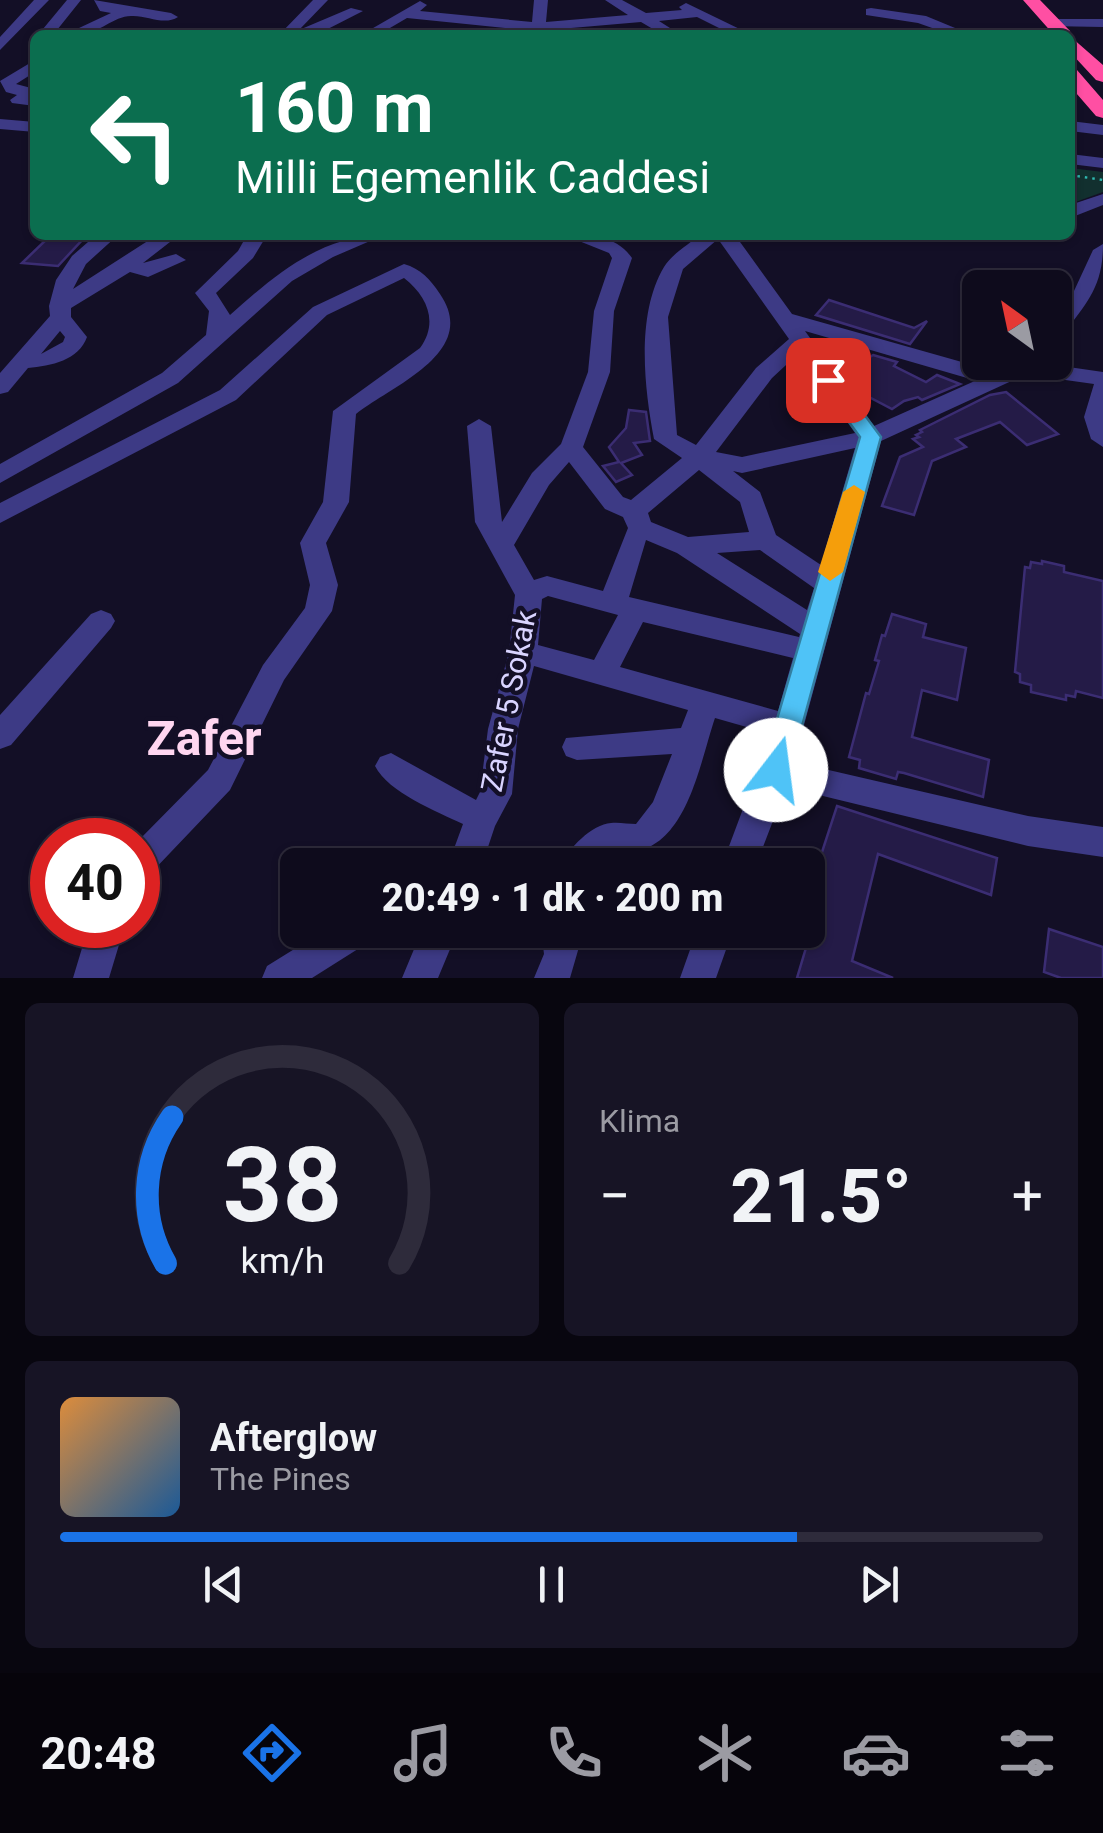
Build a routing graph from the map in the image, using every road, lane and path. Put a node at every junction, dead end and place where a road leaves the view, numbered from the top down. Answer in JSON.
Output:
{"nodes":[{"id":1,"x":42,"y":0,"type":"edge"},
{"id":2,"x":74,"y":0,"type":"edge"},
{"id":3,"x":101,"y":0,"type":"edge"},
{"id":4,"x":156,"y":0,"type":"edge"},
{"id":5,"x":320,"y":0,"type":"edge"},
{"id":6,"x":426,"y":0,"type":"edge"},
{"id":7,"x":542,"y":0,"type":"edge"},
{"id":8,"x":612,"y":0,"type":"edge"},
{"id":9,"x":670,"y":0,"type":"edge"},
{"id":10,"x":884,"y":0,"type":"edge"},
{"id":11,"x":1030,"y":0,"type":"edge"},
{"id":12,"x":581,"y":6,"type":"dead end"},
{"id":13,"x":696,"y":7,"type":"edge"},
{"id":14,"x":124,"y":12,"type":"junction"},
{"id":15,"x":356,"y":12,"type":"dead end"},
{"id":16,"x":871,"y":12,"type":"junction"},
{"id":17,"x":171,"y":17,"type":"junction"},
{"id":18,"x":444,"y":17,"type":"junction"},
{"id":19,"x":640,"y":19,"type":"junction"},
{"id":20,"x":400,"y":23,"type":"edge"},
{"id":21,"x":1103,"y":23,"type":"edge"},
{"id":22,"x":592,"y":24,"type":"junction"},
{"id":23,"x":1058,"y":29,"type":"edge"},
{"id":24,"x":49,"y":30,"type":"edge"},
{"id":25,"x":86,"y":30,"type":"edge"},
{"id":26,"x":167,"y":30,"type":"edge"},
{"id":27,"x":292,"y":30,"type":"edge"},
{"id":28,"x":315,"y":30,"type":"edge"},
{"id":29,"x":441,"y":30,"type":"edge"},
{"id":30,"x":535,"y":30,"type":"edge"},
{"id":31,"x":542,"y":30,"type":"edge"},
{"id":32,"x":549,"y":30,"type":"edge"},
{"id":33,"x":599,"y":30,"type":"edge"},
{"id":34,"x":663,"y":30,"type":"edge"},
{"id":35,"x":730,"y":30,"type":"edge"},
{"id":36,"x":863,"y":30,"type":"edge"},
{"id":37,"x":952,"y":30,"type":"edge"},
{"id":38,"x":0,"y":46,"type":"edge"},
{"id":39,"x":1075,"y":47,"type":"edge"},
{"id":40,"x":30,"y":68,"type":"edge"},
{"id":41,"x":1101,"y":71,"type":"edge"},
{"id":42,"x":1075,"y":80,"type":"edge"},
{"id":43,"x":30,"y":92,"type":"edge"},
{"id":44,"x":30,"y":94,"type":"edge"},
{"id":45,"x":30,"y":101,"type":"edge"},
{"id":46,"x":1103,"y":112,"type":"edge"},
{"id":47,"x":8,"y":124,"type":"edge"},
{"id":48,"x":1075,"y":127,"type":"edge"},
{"id":49,"x":1103,"y":130,"type":"edge"},
{"id":50,"x":0,"y":142,"type":"edge"},
{"id":51,"x":1103,"y":163,"type":"edge"},
{"id":52,"x":1075,"y":171,"type":"edge"},
{"id":53,"x":1075,"y":173,"type":"edge"},
{"id":54,"x":1103,"y":180,"type":"edge"},
{"id":55,"x":1103,"y":199,"type":"edge"},
{"id":56,"x":1075,"y":210,"type":"edge"},
{"id":57,"x":101,"y":240,"type":"edge"},
{"id":58,"x":162,"y":240,"type":"edge"},
{"id":59,"x":254,"y":240,"type":"edge"},
{"id":60,"x":361,"y":240,"type":"edge"},
{"id":61,"x":589,"y":240,"type":"edge"},
{"id":62,"x":706,"y":240,"type":"edge"},
{"id":63,"x":729,"y":240,"type":"edge"},
{"id":64,"x":88,"y":250,"type":"junction"},
{"id":65,"x":1103,"y":250,"type":"edge"},
{"id":66,"x":176,"y":260,"type":"dead end"},
{"id":67,"x":131,"y":262,"type":"junction"},
{"id":68,"x":1072,"y":308,"type":"edge"},
{"id":69,"x":60,"y":312,"type":"junction"},
{"id":70,"x":787,"y":319,"type":"junction"},
{"id":71,"x":216,"y":334,"type":"junction"},
{"id":72,"x":800,"y":341,"type":"junction"},
{"id":73,"x":962,"y":370,"type":"edge"},
{"id":74,"x":1072,"y":374,"type":"edge"},
{"id":75,"x":1103,"y":378,"type":"edge"},
{"id":76,"x":996,"y":380,"type":"edge"},
{"id":77,"x":1049,"y":380,"type":"edge"},
{"id":78,"x":0,"y":388,"type":"edge"},
{"id":79,"x":1103,"y":388,"type":"edge"},
{"id":80,"x":480,"y":426,"type":"dead end"},
{"id":81,"x":870,"y":437,"type":"junction"},
{"id":82,"x":1103,"y":439,"type":"edge"},
{"id":83,"x":571,"y":448,"type":"junction"},
{"id":84,"x":699,"y":457,"type":"junction"},
{"id":85,"x":0,"y":476,"type":"edge"},
{"id":86,"x":0,"y":514,"type":"edge"},
{"id":87,"x":638,"y":519,"type":"junction"},
{"id":88,"x":765,"y":540,"type":"junction"},
{"id":89,"x":502,"y":545,"type":"junction"},
{"id":90,"x":686,"y":546,"type":"junction"},
{"id":91,"x":827,"y":583,"type":"junction"},
{"id":92,"x":530,"y":592,"type":"junction"},
{"id":93,"x":624,"y":605,"type":"junction"},
{"id":94,"x":101,"y":621,"type":"dead end"},
{"id":95,"x":812,"y":640,"type":"junction"},
{"id":96,"x":523,"y":652,"type":"junction"},
{"id":97,"x":602,"y":674,"type":"junction"},
{"id":98,"x":705,"y":705,"type":"junction"},
{"id":99,"x":788,"y":726,"type":"junction"},
{"id":100,"x":0,"y":736,"type":"edge"},
{"id":101,"x":690,"y":740,"type":"junction"},
{"id":102,"x":577,"y":747,"type":"dead end"},
{"id":103,"x":391,"y":766,"type":"dead end"},
{"id":104,"x":776,"y":770,"type":"junction"},
{"id":105,"x":482,"y":818,"type":"junction"},
{"id":106,"x":160,"y":840,"type":"edge"},
{"id":107,"x":1103,"y":842,"type":"edge"},
{"id":108,"x":472,"y":848,"type":"edge"},
{"id":109,"x":596,"y":848,"type":"edge"},
{"id":110,"x":746,"y":848,"type":"edge"},
{"id":111,"x":100,"y":948,"type":"edge"},
{"id":112,"x":328,"y":948,"type":"edge"},
{"id":113,"x":431,"y":948,"type":"edge"},
{"id":114,"x":562,"y":948,"type":"edge"},
{"id":115,"x":709,"y":948,"type":"edge"},
{"id":116,"x":418,"y":974,"type":"edge"},
{"id":117,"x":91,"y":978,"type":"edge"},
{"id":118,"x":280,"y":978,"type":"edge"},
{"id":119,"x":552,"y":978,"type":"edge"},
{"id":120,"x":698,"y":978,"type":"edge"}],
"edges":[{"from":1,"to":38,"type":"street"},
{"from":2,"to":24,"type":"street"},
{"from":3,"to":14,"type":"street"},
{"from":4,"to":17,"type":"street"},
{"from":5,"to":27,"type":"street"},
{"from":6,"to":20,"type":"street"},
{"from":7,"to":31,"type":"street"},
{"from":8,"to":19,"type":"street"},
{"from":9,"to":13,"type":"street"},
{"from":10,"to":16,"type":"street"},
{"from":11,"to":23,"type":"highway"},
{"from":12,"to":22,"type":"street"},
{"from":13,"to":19,"type":"street"},
{"from":13,"to":35,"type":"street"},
{"from":14,"to":17,"type":"street"},
{"from":14,"to":25,"type":"street"},
{"from":15,"to":28,"type":"street"},
{"from":16,"to":36,"type":"street"},
{"from":16,"to":37,"type":"street"},
{"from":17,"to":26,"type":"street"},
{"from":18,"to":20,"type":"street"},
{"from":18,"to":29,"type":"street"},
{"from":18,"to":30,"type":"street"},
{"from":19,"to":22,"type":"street"},
{"from":19,"to":34,"type":"street"},
{"from":21,"to":23,"type":"street"},
{"from":22,"to":32,"type":"street"},
{"from":22,"to":33,"type":"street"},
{"from":39,"to":41,"type":"highway"},
{"from":40,"to":43,"type":"street"},
{"from":42,"to":46,"type":"highway"},
{"from":44,"to":45,"type":"street"},
{"from":47,"to":50,"type":"street"},
{"from":48,"to":49,"type":"street"},
{"from":51,"to":52,"type":"street"},
{"from":53,"to":54,"type":"path"},
{"from":55,"to":56,"type":"street"},
{"from":57,"to":64,"type":"street"},
{"from":58,"to":67,"type":"street"},
{"from":59,"to":71,"type":"street"},
{"from":60,"to":71,"type":"street"},
{"from":61,"to":83,"type":"street"},
{"from":62,"to":84,"type":"street"},
{"from":63,"to":70,"type":"street"},
{"from":64,"to":67,"type":"street"},
{"from":64,"to":69,"type":"street"},
{"from":65,"to":68,"type":"street"},
{"from":66,"to":67,"type":"street"},
{"from":67,"to":69,"type":"street"},
{"from":69,"to":78,"type":"street"},
{"from":70,"to":72,"type":"street"},
{"from":70,"to":73,"type":"street"},
{"from":71,"to":85,"type":"street"},
{"from":72,"to":81,"type":"street"},
{"from":72,"to":84,"type":"street"},
{"from":74,"to":75,"type":"street"},
{"from":76,"to":81,"type":"street"},
{"from":77,"to":79,"type":"street"},
{"from":79,"to":82,"type":"street"},
{"from":80,"to":89,"type":"street","name":"Zafer 5 Sokak"},
{"from":81,"to":84,"type":"street"},
{"from":81,"to":91,"type":"street"},
{"from":83,"to":87,"type":"street"},
{"from":83,"to":89,"type":"street"},
{"from":84,"to":87,"type":"street"},
{"from":84,"to":88,"type":"street"},
{"from":86,"to":106,"type":"street"},
{"from":87,"to":90,"type":"street"},
{"from":87,"to":93,"type":"street"},
{"from":88,"to":90,"type":"street"},
{"from":88,"to":91,"type":"street"},
{"from":89,"to":92,"type":"street","name":"Zafer 5 Sokak"},
{"from":90,"to":95,"type":"street"},
{"from":91,"to":95,"type":"street"},
{"from":92,"to":93,"type":"street"},
{"from":92,"to":96,"type":"street","name":"Zafer 5 Sokak"},
{"from":93,"to":95,"type":"street"},
{"from":93,"to":97,"type":"street"},
{"from":94,"to":100,"type":"street"},
{"from":95,"to":99,"type":"street"},
{"from":96,"to":97,"type":"street"},
{"from":96,"to":105,"type":"street","name":"Zafer 5 Sokak"},
{"from":97,"to":98,"type":"street"},
{"from":98,"to":99,"type":"street"},
{"from":98,"to":101,"type":"street"},
{"from":99,"to":104,"type":"street"},
{"from":101,"to":102,"type":"street"},
{"from":101,"to":109,"type":"street"},
{"from":103,"to":105,"type":"street"},
{"from":104,"to":107,"type":"street"},
{"from":104,"to":110,"type":"street"},
{"from":105,"to":108,"type":"street","name":"Zafer 5 Sokak"},
{"from":111,"to":117,"type":"street"},
{"from":112,"to":118,"type":"street"},
{"from":113,"to":116,"type":"street"},
{"from":114,"to":119,"type":"street"},
{"from":115,"to":120,"type":"street"}]}
